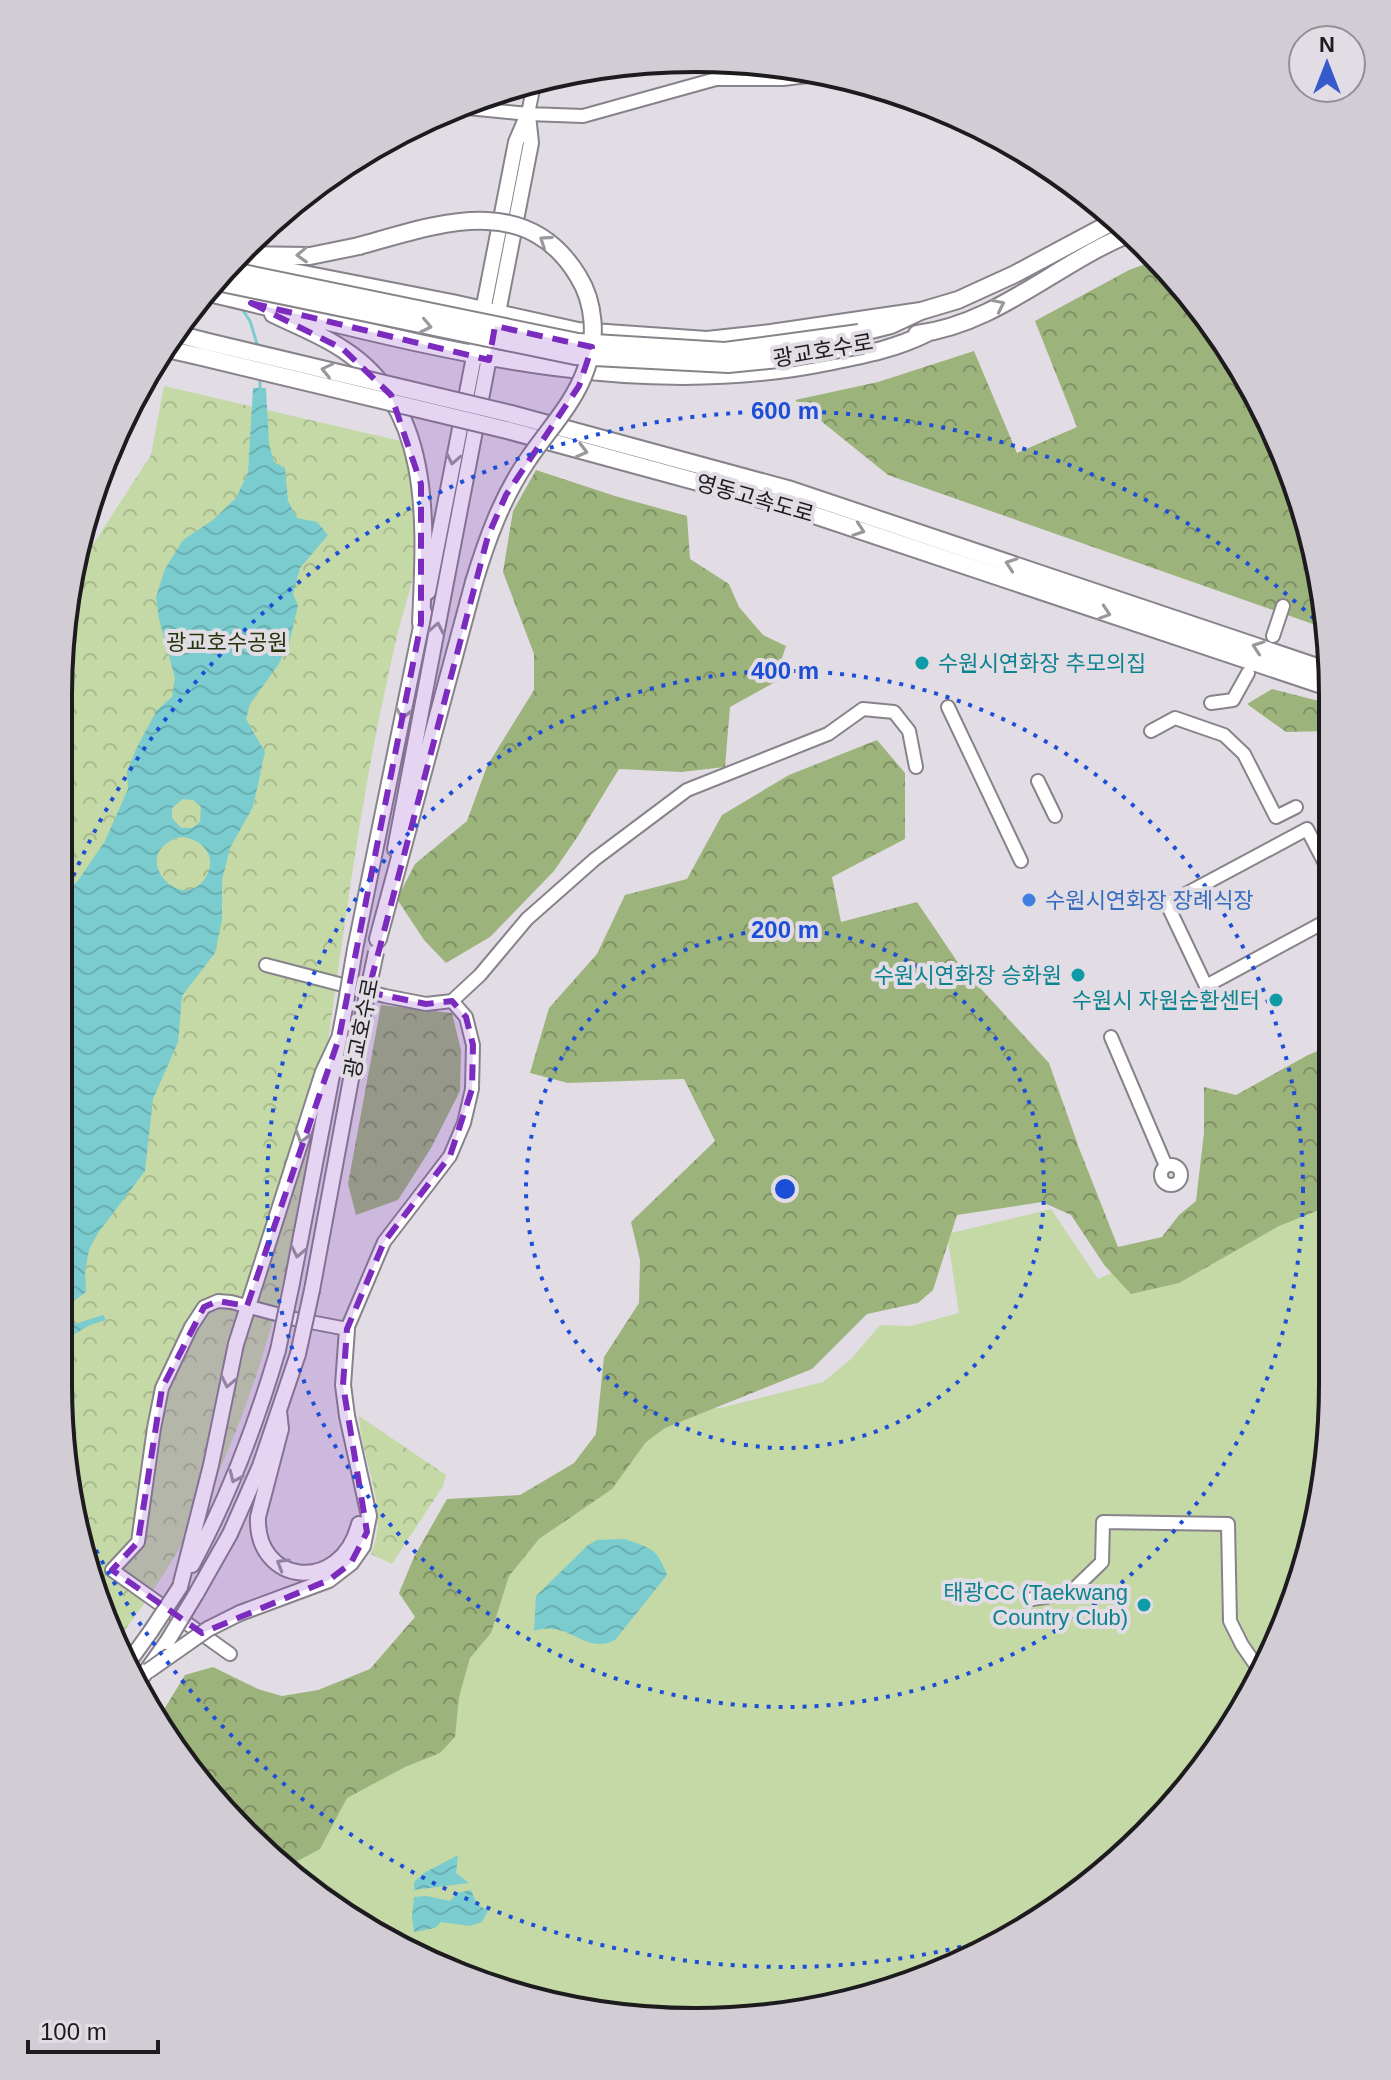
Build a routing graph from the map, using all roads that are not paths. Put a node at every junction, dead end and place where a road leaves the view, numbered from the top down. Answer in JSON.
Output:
{"nodes":[{"id":1,"x":786,"y":79,"type":"edge"},
{"id":2,"x":532,"y":94,"type":"edge"},
{"id":3,"x":483,"y":109,"type":"edge"},
{"id":4,"x":528,"y":114,"type":"junction"},
{"id":5,"x":1105,"y":226,"type":"edge"},
{"id":6,"x":1120,"y":240,"type":"edge"},
{"id":7,"x":252,"y":259,"type":"edge"},
{"id":8,"x":249,"y":261,"type":"edge"},
{"id":9,"x":238,"y":272,"type":"edge"},
{"id":10,"x":227,"y":284,"type":"edge"},
{"id":11,"x":218,"y":295,"type":"edge"},
{"id":12,"x":274,"y":311,"type":"junction"},
{"id":13,"x":921,"y":311,"type":"junction"},
{"id":14,"x":490,"y":312,"type":"junction"},
{"id":15,"x":927,"y":333,"type":"junction"},
{"id":16,"x":185,"y":338,"type":"edge"},
{"id":17,"x":861,"y":339,"type":"junction"},
{"id":18,"x":177,"y":349,"type":"edge"},
{"id":19,"x":203,"y":349,"type":"junction"},
{"id":20,"x":482,"y":357,"type":"junction"},
{"id":21,"x":509,"y":422,"type":"junction"},
{"id":22,"x":1283,"y":606,"type":"dead end"},
{"id":23,"x":421,"y":623,"type":"junction"},
{"id":24,"x":1273,"y":636,"type":"dead end"},
{"id":25,"x":1318,"y":667,"type":"edge"},
{"id":26,"x":1248,"y":673,"type":"dead end"},
{"id":27,"x":1319,"y":684,"type":"edge"},
{"id":28,"x":1211,"y":703,"type":"dead end"},
{"id":29,"x":948,"y":707,"type":"dead end"},
{"id":30,"x":1151,"y":731,"type":"dead end"},
{"id":31,"x":916,"y":767,"type":"dead end"},
{"id":32,"x":1038,"y":781,"type":"dead end"},
{"id":33,"x":1296,"y":807,"type":"dead end"},
{"id":34,"x":1055,"y":816,"type":"dead end"},
{"id":35,"x":1319,"y":852,"type":"edge"},
{"id":36,"x":1021,"y":861,"type":"dead end"},
{"id":37,"x":1319,"y":925,"type":"edge"},
{"id":38,"x":377,"y":945,"type":"junction"},
{"id":39,"x":266,"y":965,"type":"dead end"},
{"id":40,"x":452,"y":1001,"type":"junction"},
{"id":41,"x":1111,"y":1037,"type":"dead end"},
{"id":42,"x":339,"y":1038,"type":"junction"},
{"id":43,"x":1166,"y":1166,"type":"dead end"},
{"id":44,"x":247,"y":1306,"type":"junction"},
{"id":45,"x":347,"y":1329,"type":"junction"},
{"id":46,"x":279,"y":1411,"type":"junction"},
{"id":47,"x":364,"y":1496,"type":"junction"},
{"id":48,"x":180,"y":1587,"type":"junction"},
{"id":49,"x":1032,"y":1599,"type":"dead end"},
{"id":50,"x":230,"y":1654,"type":"dead end"},
{"id":51,"x":134,"y":1655,"type":"edge"},
{"id":52,"x":1254,"y":1662,"type":"edge"},
{"id":53,"x":148,"y":1671,"type":"junction"},
{"id":54,"x":144,"y":1675,"type":"edge"}],
"edges":[{"from":1,"to":4,"type":"street"},
{"from":2,"to":4,"type":"street","name":"광교호수로"},
{"from":3,"to":4,"type":"street"},
{"from":4,"to":14,"type":"main road","name":"광교호수로"},
{"from":5,"to":13,"type":"highway","name":"광교호수로"},
{"from":15,"to":6,"type":"highway","name":"광교호수로","one_way":true},
{"from":38,"to":7,"type":"highway","one_way":true,"bridge":true},
{"from":8,"to":14,"type":"highway"},
{"from":9,"to":17,"type":"highway","name":"광교호수로","bridge":true},
{"from":10,"to":17,"type":"highway","name":"광교호수로","one_way":true,"bridge":true},
{"from":11,"to":12,"type":"highway"},
{"from":12,"to":20,"type":"highway"},
{"from":12,"to":23,"type":"highway"},
{"from":13,"to":14,"type":"highway"},
{"from":13,"to":17,"type":"highway","name":"광교호수로"},
{"from":14,"to":20,"type":"main road","name":"광교호수로"},
{"from":15,"to":17,"type":"highway","name":"광교호수로"},
{"from":15,"to":20,"type":"highway"},
{"from":16,"to":19,"type":"highway","name":"영동고속도로"},
{"from":18,"to":19,"type":"highway","name":"영동고속도로"},
{"from":19,"to":21,"type":"highway","name":"영동고속도로","bridge":true},
{"from":20,"to":23,"type":"main road","name":"광교호수로","one_way":true},
{"from":38,"to":20,"type":"main road","name":"광교호수로","one_way":true},
{"from":25,"to":21,"type":"highway","name":"영동고속도로","one_way":true},
{"from":21,"to":27,"type":"highway","name":"영동고속도로","one_way":true},
{"from":22,"to":24,"type":"street"},
{"from":23,"to":42,"type":"main road","name":"광교호수로","one_way":true,"bridge":true},
{"from":26,"to":28,"type":"street"},
{"from":29,"to":36,"type":"street"},
{"from":30,"to":33,"type":"street"},
{"from":31,"to":40,"type":"street"},
{"from":32,"to":34,"type":"street"},
{"from":35,"to":37,"type":"street"},
{"from":38,"to":46,"type":"main road","name":"광교호수로","bridge":true},
{"from":39,"to":40,"type":"street"},
{"from":40,"to":45,"type":"street"},
{"from":41,"to":43,"type":"street"},
{"from":42,"to":44,"type":"main road","one_way":true},
{"from":42,"to":48,"type":"main road","name":"광교호수로","one_way":true,"bridge":true},
{"from":44,"to":45,"type":"street"},
{"from":44,"to":48,"type":"main road","one_way":true},
{"from":44,"to":50,"type":"street"},
{"from":45,"to":47,"type":"main road"},
{"from":47,"to":46,"type":"main road","one_way":true},
{"from":46,"to":53,"type":"main road","name":"광교호수로","bridge":true},
{"from":47,"to":53,"type":"main road","bridge":true},
{"from":48,"to":51,"type":"main road","name":"광교호수로","bridge":true},
{"from":49,"to":52,"type":"street"},
{"from":53,"to":54,"type":"main road","name":"광교호수로"}]}
